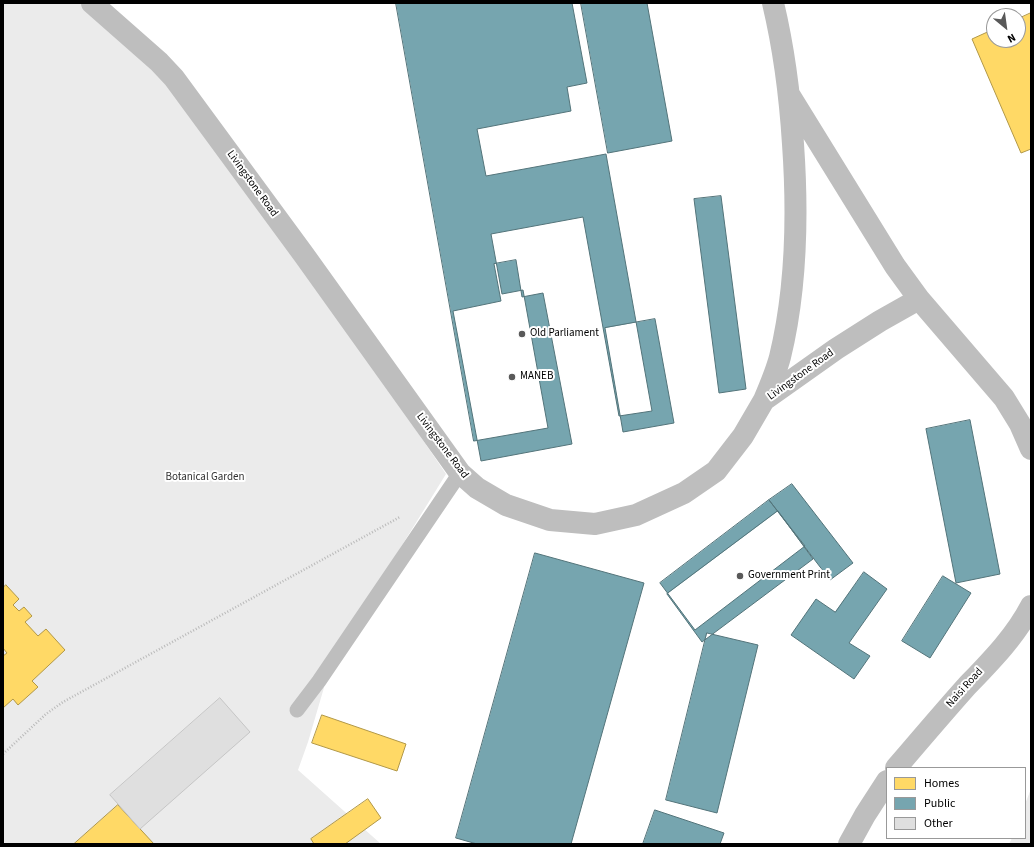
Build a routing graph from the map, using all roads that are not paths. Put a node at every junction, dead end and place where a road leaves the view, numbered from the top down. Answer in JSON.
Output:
{"nodes":[{"id":1,"x":92,"y":3,"type":"edge"},
{"id":2,"x":773,"y":3,"type":"edge"},
{"id":3,"x":790,"y":96,"type":"junction"},
{"id":4,"x":919,"y":299,"type":"junction"},
{"id":5,"x":764,"y":400,"type":"junction"},
{"id":6,"x":1031,"y":449,"type":"edge"},
{"id":7,"x":460,"y":472,"type":"junction"},
{"id":8,"x":1031,"y":606,"type":"edge"},
{"id":9,"x":297,"y":710,"type":"dead end"},
{"id":10,"x":897,"y":767,"type":"edge"},
{"id":11,"x":886,"y":782,"type":"edge"},
{"id":12,"x":849,"y":844,"type":"edge"}],
"edges":[{"from":1,"to":7,"type":"street","name":"Livingstone Road"},
{"from":2,"to":3,"type":"street"},
{"from":3,"to":4,"type":"street"},
{"from":3,"to":5,"type":"street"},
{"from":4,"to":5,"type":"street","name":"Livingstone Road"},
{"from":4,"to":6,"type":"street"},
{"from":5,"to":7,"type":"street","name":"Livingstone Road"},
{"from":7,"to":9,"type":"lane"},
{"from":8,"to":10,"type":"street","name":"Naisi Road"},
{"from":11,"to":12,"type":"street"}]}
